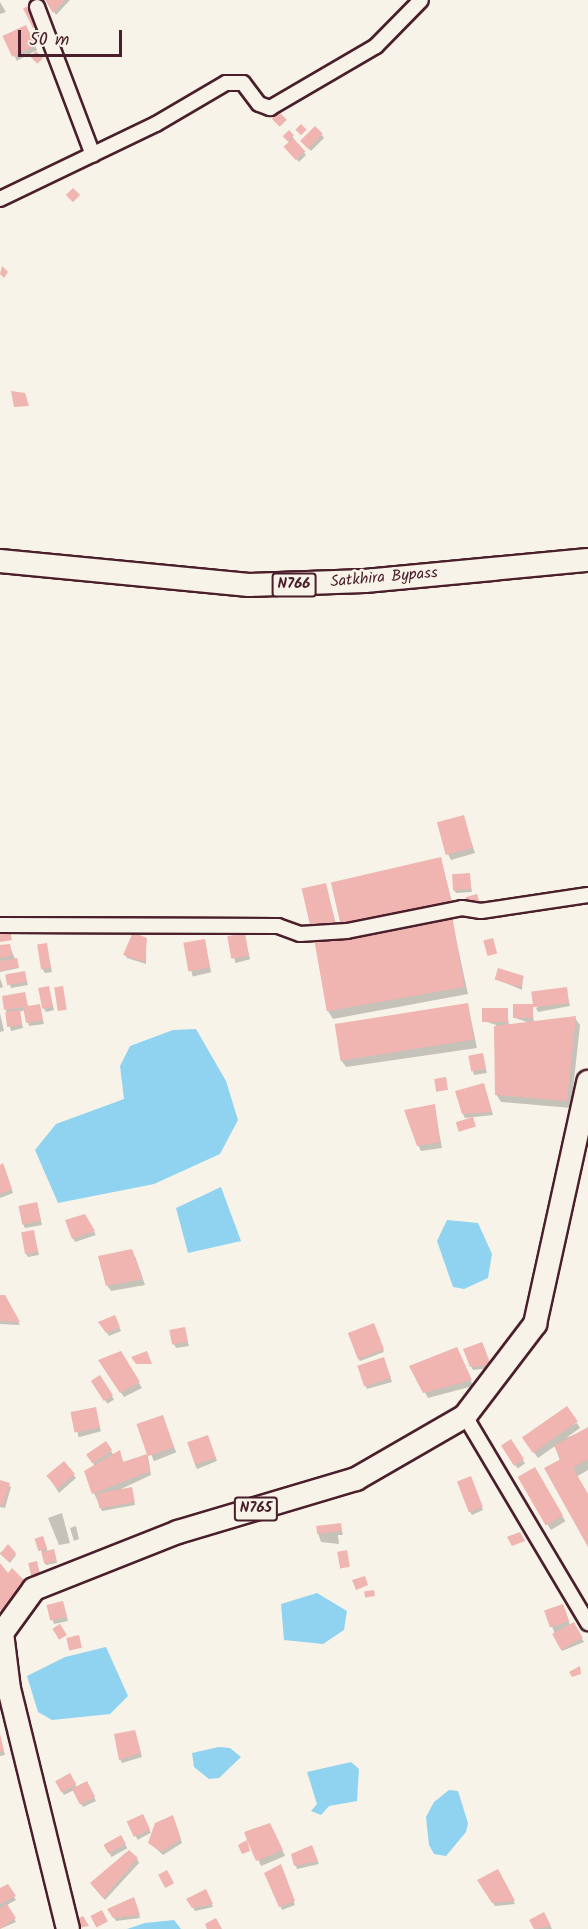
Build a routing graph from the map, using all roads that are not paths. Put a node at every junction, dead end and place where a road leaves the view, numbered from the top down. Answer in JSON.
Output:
{"nodes":[{"id":1,"x":421,"y":0,"type":"edge"},
{"id":2,"x":37,"y":7,"type":"dead end"},
{"id":3,"x":93,"y":155,"type":"junction"},
{"id":4,"x":0,"y":199,"type":"edge"},
{"id":5,"x":588,"y":560,"type":"edge"},
{"id":6,"x":0,"y":561,"type":"edge"},
{"id":7,"x":588,"y":895,"type":"edge"},
{"id":8,"x":0,"y":925,"type":"edge"},
{"id":9,"x":588,"y":1082,"type":"edge"},
{"id":10,"x":465,"y":1416,"type":"junction"},
{"id":11,"x":588,"y":1623,"type":"edge"},
{"id":12,"x":68,"y":1929,"type":"edge"}],
"edges":[{"from":1,"to":3,"type":"street"},
{"from":2,"to":3,"type":"street"},
{"from":3,"to":4,"type":"street"},
{"from":5,"to":6,"type":"highway","name":"Satkhira Bypass","number":"N766"},
{"from":7,"to":8,"type":"street"},
{"from":9,"to":10,"type":"highway","number":"N765"},
{"from":10,"to":11,"type":"street"},
{"from":10,"to":12,"type":"highway","number":"N765"}]}
